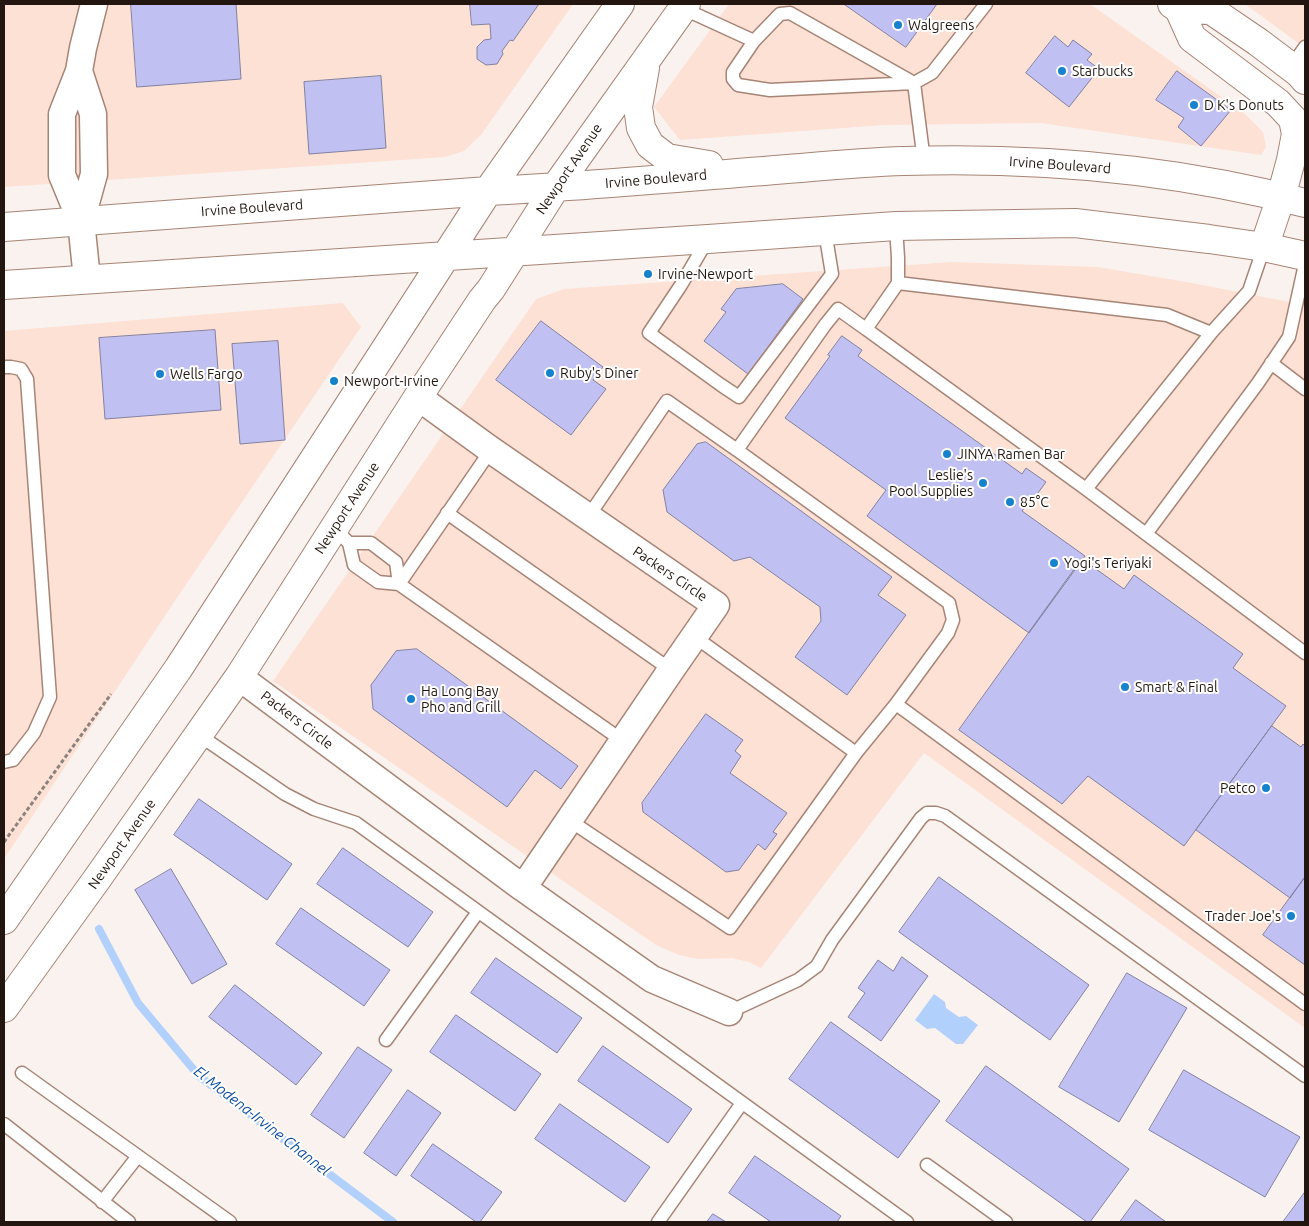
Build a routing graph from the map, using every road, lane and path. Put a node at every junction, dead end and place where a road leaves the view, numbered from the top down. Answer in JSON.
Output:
{"nodes":[{"id":1,"x":94,"y":4,"type":"edge"},
{"id":2,"x":620,"y":4,"type":"edge"},
{"id":3,"x":986,"y":4,"type":"edge"},
{"id":4,"x":684,"y":6,"type":"edge"},
{"id":5,"x":1176,"y":6,"type":"edge"},
{"id":6,"x":754,"y":41,"type":"junction"},
{"id":7,"x":646,"y":60,"type":"junction"},
{"id":8,"x":1301,"y":69,"type":"edge"},
{"id":9,"x":914,"y":82,"type":"junction"},
{"id":10,"x":924,"y":161,"type":"junction"},
{"id":11,"x":745,"y":172,"type":"junction"},
{"id":12,"x":555,"y":188,"type":"junction"},
{"id":13,"x":488,"y":191,"type":"junction"},
{"id":14,"x":1293,"y":200,"type":"edge"},
{"id":15,"x":81,"y":221,"type":"junction"},
{"id":16,"x":4,"y":226,"type":"edge"},
{"id":17,"x":896,"y":226,"type":"junction"},
{"id":18,"x":825,"y":231,"type":"junction"},
{"id":19,"x":708,"y":239,"type":"junction"},
{"id":20,"x":1264,"y":247,"type":"junction"},
{"id":21,"x":515,"y":252,"type":"junction"},
{"id":22,"x":446,"y":256,"type":"junction"},
{"id":23,"x":1305,"y":256,"type":"edge"},
{"id":24,"x":1305,"y":264,"type":"edge"},
{"id":25,"x":87,"y":279,"type":"junction"},
{"id":26,"x":898,"y":283,"type":"junction"},
{"id":27,"x":4,"y":285,"type":"edge"},
{"id":28,"x":866,"y":329,"type":"junction"},
{"id":29,"x":1211,"y":333,"type":"junction"},
{"id":30,"x":1272,"y":363,"type":"junction"},
{"id":31,"x":4,"y":367,"type":"edge"},
{"id":32,"x":1305,"y":389,"type":"edge"},
{"id":33,"x":418,"y":398,"type":"junction"},
{"id":34,"x":491,"y":450,"type":"junction"},
{"id":35,"x":736,"y":450,"type":"junction"},
{"id":36,"x":1086,"y":489,"type":"junction"},
{"id":37,"x":447,"y":513,"type":"junction"},
{"id":38,"x":588,"y":518,"type":"junction"},
{"id":39,"x":1146,"y":534,"type":"junction"},
{"id":40,"x":342,"y":536,"type":"junction"},
{"id":41,"x":399,"y":584,"type":"junction"},
{"id":42,"x":695,"y":637,"type":"junction"},
{"id":43,"x":1305,"y":653,"type":"edge"},
{"id":44,"x":670,"y":670,"type":"junction"},
{"id":45,"x":239,"y":677,"type":"junction"},
{"id":46,"x":110,"y":694,"type":"dead end"},
{"id":47,"x":896,"y":704,"type":"junction"},
{"id":48,"x":198,"y":735,"type":"junction"},
{"id":49,"x":623,"y":742,"type":"junction"},
{"id":50,"x":856,"y":753,"type":"junction"},
{"id":51,"x":4,"y":762,"type":"edge"},
{"id":52,"x":570,"y":820,"type":"junction"},
{"id":53,"x":4,"y":842,"type":"edge"},
{"id":54,"x":523,"y":888,"type":"junction"},
{"id":55,"x":478,"y":912,"type":"junction"},
{"id":56,"x":4,"y":920,"type":"edge"},
{"id":57,"x":1305,"y":1004,"type":"edge"},
{"id":58,"x":4,"y":1008,"type":"edge"},
{"id":59,"x":729,"y":1012,"type":"joint"},
{"id":60,"x":386,"y":1040,"type":"dead end"},
{"id":61,"x":22,"y":1073,"type":"dead end"},
{"id":62,"x":1305,"y":1076,"type":"edge"},
{"id":63,"x":742,"y":1103,"type":"junction"},
{"id":64,"x":4,"y":1124,"type":"edge"},
{"id":65,"x":138,"y":1156,"type":"junction"},
{"id":66,"x":927,"y":1165,"type":"dead end"},
{"id":67,"x":102,"y":1202,"type":"junction"},
{"id":68,"x":129,"y":1222,"type":"edge"},
{"id":69,"x":230,"y":1222,"type":"edge"},
{"id":70,"x":658,"y":1222,"type":"edge"},
{"id":71,"x":907,"y":1222,"type":"edge"},
{"id":72,"x":1006,"y":1222,"type":"edge"}],
"edges":[{"from":1,"to":15,"type":"street"},
{"from":2,"to":13,"type":"main road"},
{"from":3,"to":9,"type":"lane"},
{"from":4,"to":6,"type":"lane"},
{"from":4,"to":7,"type":"main road","name":"Newport Avenue"},
{"from":5,"to":8,"type":"main road"},
{"from":5,"to":14,"type":"main road"},
{"from":6,"to":9,"type":"lane"},
{"from":6,"to":9,"type":"lane"},
{"from":7,"to":11,"type":"main road"},
{"from":7,"to":12,"type":"main road","name":"Newport Avenue"},
{"from":9,"to":10,"type":"lane"},
{"from":10,"to":11,"type":"main road","name":"Irvine Boulevard"},
{"from":10,"to":14,"type":"main road","name":"Irvine Boulevard"},
{"from":11,"to":12,"type":"main road","name":"Irvine Boulevard"},
{"from":12,"to":13,"type":"main road","name":"Irvine Boulevard"},
{"from":12,"to":21,"type":"main road","name":"Newport Avenue"},
{"from":13,"to":15,"type":"main road","name":"Irvine Boulevard"},
{"from":13,"to":22,"type":"main road"},
{"from":14,"to":20,"type":"main road"},
{"from":15,"to":16,"type":"main road","name":"Irvine Boulevard"},
{"from":15,"to":25,"type":"street"},
{"from":17,"to":18,"type":"main road"},
{"from":17,"to":20,"type":"main road"},
{"from":17,"to":26,"type":"lane"},
{"from":18,"to":19,"type":"main road"},
{"from":18,"to":19,"type":"lane"},
{"from":19,"to":21,"type":"main road"},
{"from":20,"to":23,"type":"main road"},
{"from":20,"to":29,"type":"lane"},
{"from":21,"to":22,"type":"main road"},
{"from":21,"to":33,"type":"main road","name":"Newport Avenue"},
{"from":22,"to":25,"type":"main road"},
{"from":22,"to":56,"type":"main road"},
{"from":24,"to":30,"type":"lane"},
{"from":25,"to":27,"type":"main road"},
{"from":26,"to":28,"type":"lane"},
{"from":26,"to":29,"type":"lane"},
{"from":28,"to":35,"type":"lane"},
{"from":28,"to":36,"type":"lane"},
{"from":29,"to":36,"type":"lane"},
{"from":30,"to":32,"type":"lane"},
{"from":30,"to":39,"type":"lane"},
{"from":31,"to":51,"type":"lane"},
{"from":33,"to":34,"type":"street","name":"Packers Circle"},
{"from":33,"to":40,"type":"main road","name":"Newport Avenue"},
{"from":34,"to":37,"type":"lane"},
{"from":34,"to":38,"type":"street","name":"Packers Circle"},
{"from":35,"to":38,"type":"lane"},
{"from":35,"to":47,"type":"lane"},
{"from":36,"to":39,"type":"lane"},
{"from":37,"to":41,"type":"lane"},
{"from":37,"to":44,"type":"lane"},
{"from":38,"to":42,"type":"street","name":"Packers Circle"},
{"from":39,"to":43,"type":"lane"},
{"from":40,"to":41,"type":"lane"},
{"from":40,"to":41,"type":"lane"},
{"from":40,"to":45,"type":"main road","name":"Newport Avenue"},
{"from":41,"to":49,"type":"lane"},
{"from":42,"to":44,"type":"street","name":"Packers Circle"},
{"from":42,"to":50,"type":"lane"},
{"from":44,"to":49,"type":"street","name":"Packers Circle"},
{"from":45,"to":48,"type":"main road","name":"Newport Avenue"},
{"from":45,"to":54,"type":"street","name":"Packers Circle"},
{"from":46,"to":53,"type":"path"},
{"from":47,"to":50,"type":"lane"},
{"from":47,"to":57,"type":"lane"},
{"from":48,"to":55,"type":"lane"},
{"from":48,"to":58,"type":"main road","name":"Newport Avenue"},
{"from":49,"to":52,"type":"street","name":"Packers Circle"},
{"from":50,"to":52,"type":"lane"},
{"from":52,"to":54,"type":"street","name":"Packers Circle"},
{"from":54,"to":59,"type":"street","name":"Packers Circle"},
{"from":55,"to":60,"type":"lane"},
{"from":55,"to":63,"type":"lane"},
{"from":59,"to":62,"type":"lane"},
{"from":61,"to":65,"type":"lane"},
{"from":63,"to":70,"type":"lane"},
{"from":63,"to":71,"type":"lane"},
{"from":64,"to":67,"type":"lane"},
{"from":65,"to":67,"type":"lane"},
{"from":65,"to":69,"type":"lane"},
{"from":66,"to":72,"type":"lane"},
{"from":67,"to":68,"type":"lane"}]}
